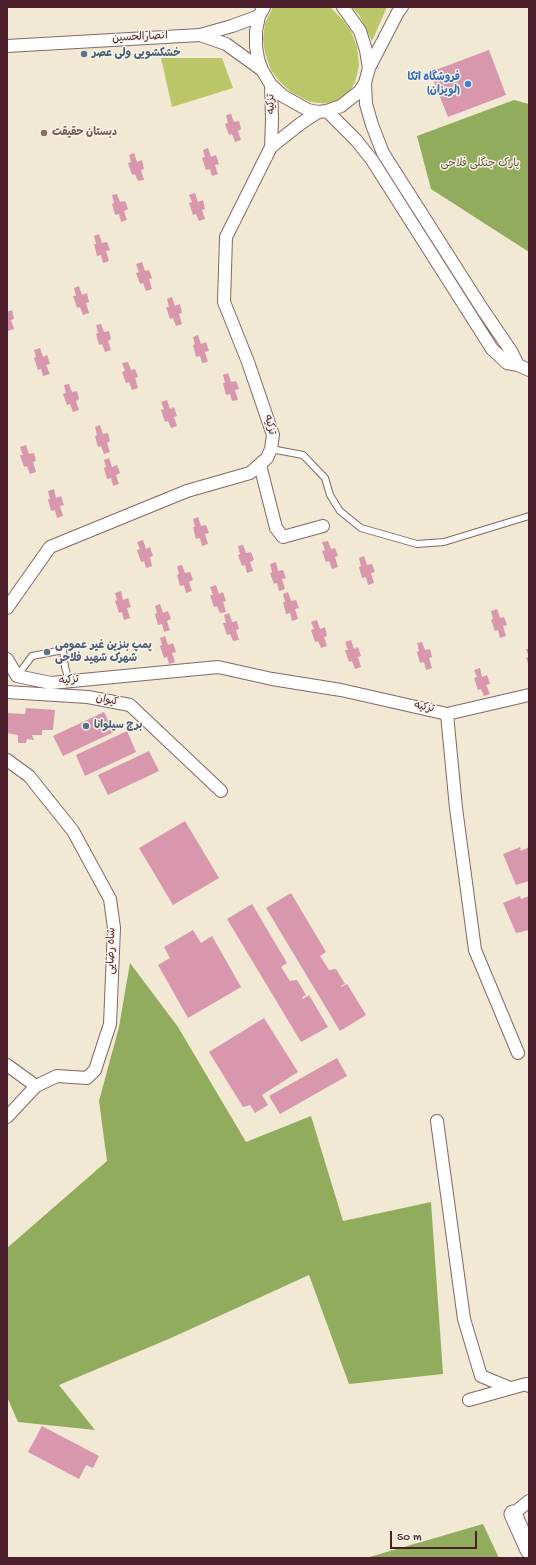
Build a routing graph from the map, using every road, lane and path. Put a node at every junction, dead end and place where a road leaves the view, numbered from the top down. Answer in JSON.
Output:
{"nodes":[{"id":1,"x":343,"y":7,"type":"edge"},
{"id":2,"x":402,"y":7,"type":"edge"},
{"id":3,"x":261,"y":10,"type":"edge"},
{"id":4,"x":200,"y":35,"type":"junction"},
{"id":5,"x":7,"y":46,"type":"edge"},
{"id":6,"x":369,"y":68,"type":"junction"},
{"id":7,"x":262,"y":70,"type":"junction"},
{"id":8,"x":365,"y":83,"type":"junction"},
{"id":9,"x":272,"y":85,"type":"junction"},
{"id":10,"x":322,"y":112,"type":"junction"},
{"id":11,"x":271,"y":147,"type":"junction"},
{"id":12,"x":383,"y":153,"type":"junction"},
{"id":13,"x":372,"y":160,"type":"junction"},
{"id":14,"x":523,"y":367,"type":"edge"},
{"id":15,"x":271,"y":449,"type":"junction"},
{"id":16,"x":260,"y":465,"type":"junction"},
{"id":17,"x":529,"y":516,"type":"edge"},
{"id":18,"x":323,"y":526,"type":"dead end"},
{"id":19,"x":7,"y":608,"type":"edge"},
{"id":20,"x":7,"y":659,"type":"edge"},
{"id":21,"x":17,"y":676,"type":"junction"},
{"id":22,"x":69,"y":681,"type":"junction"},
{"id":23,"x":7,"y":692,"type":"edge"},
{"id":24,"x":529,"y":694,"type":"edge"},
{"id":25,"x":447,"y":714,"type":"junction"},
{"id":26,"x":7,"y":760,"type":"edge"},
{"id":27,"x":222,"y":791,"type":"dead end"},
{"id":28,"x":518,"y":1053,"type":"dead end"},
{"id":29,"x":7,"y":1065,"type":"edge"},
{"id":30,"x":36,"y":1086,"type":"junction"},
{"id":31,"x":7,"y":1117,"type":"edge"},
{"id":32,"x":437,"y":1121,"type":"dead end"},
{"id":33,"x":529,"y":1386,"type":"edge"},
{"id":34,"x":510,"y":1388,"type":"junction"},
{"id":35,"x":469,"y":1400,"type":"dead end"},
{"id":36,"x":529,"y":1501,"type":"edge"},
{"id":37,"x":513,"y":1514,"type":"joint"},
{"id":38,"x":529,"y":1550,"type":"edge"}],
"edges":[{"from":1,"to":6,"type":"street"},
{"from":2,"to":6,"type":"street"},
{"from":3,"to":4,"type":"street"},
{"from":3,"to":7,"type":"street"},
{"from":4,"to":5,"type":"street","name":"انصارالحسین"},
{"from":4,"to":7,"type":"street"},
{"from":6,"to":8,"type":"street"},
{"from":7,"to":9,"type":"street"},
{"from":8,"to":10,"type":"street","name":"تزکیه"},
{"from":8,"to":12,"type":"street"},
{"from":9,"to":10,"type":"street"},
{"from":9,"to":11,"type":"street","name":"تزکیه"},
{"from":10,"to":11,"type":"street","name":"تزکیه"},
{"from":10,"to":13,"type":"street"},
{"from":11,"to":15,"type":"street","name":"تزکیه"},
{"from":12,"to":13,"type":"street"},
{"from":12,"to":14,"type":"street"},
{"from":13,"to":14,"type":"street"},
{"from":15,"to":16,"type":"street","name":"تزکیه"},
{"from":15,"to":17,"type":"lane"},
{"from":16,"to":18,"type":"street"},
{"from":16,"to":19,"type":"street","name":"تزکیه"},
{"from":20,"to":21,"type":"street"},
{"from":21,"to":22,"type":"street","name":"تزکیه"},
{"from":21,"to":22,"type":"lane"},
{"from":22,"to":25,"type":"street","name":"تزکیه"},
{"from":23,"to":27,"type":"street","name":"کیوان"},
{"from":24,"to":25,"type":"street"},
{"from":25,"to":28,"type":"street"},
{"from":26,"to":30,"type":"street","name":"شاه رضایی"},
{"from":29,"to":30,"type":"street"},
{"from":30,"to":31,"type":"street","name":"شاه رضایی"},
{"from":32,"to":34,"type":"street"},
{"from":33,"to":34,"type":"street"},
{"from":34,"to":35,"type":"street"},
{"from":36,"to":37,"type":"street"},
{"from":37,"to":38,"type":"main road"}]}
